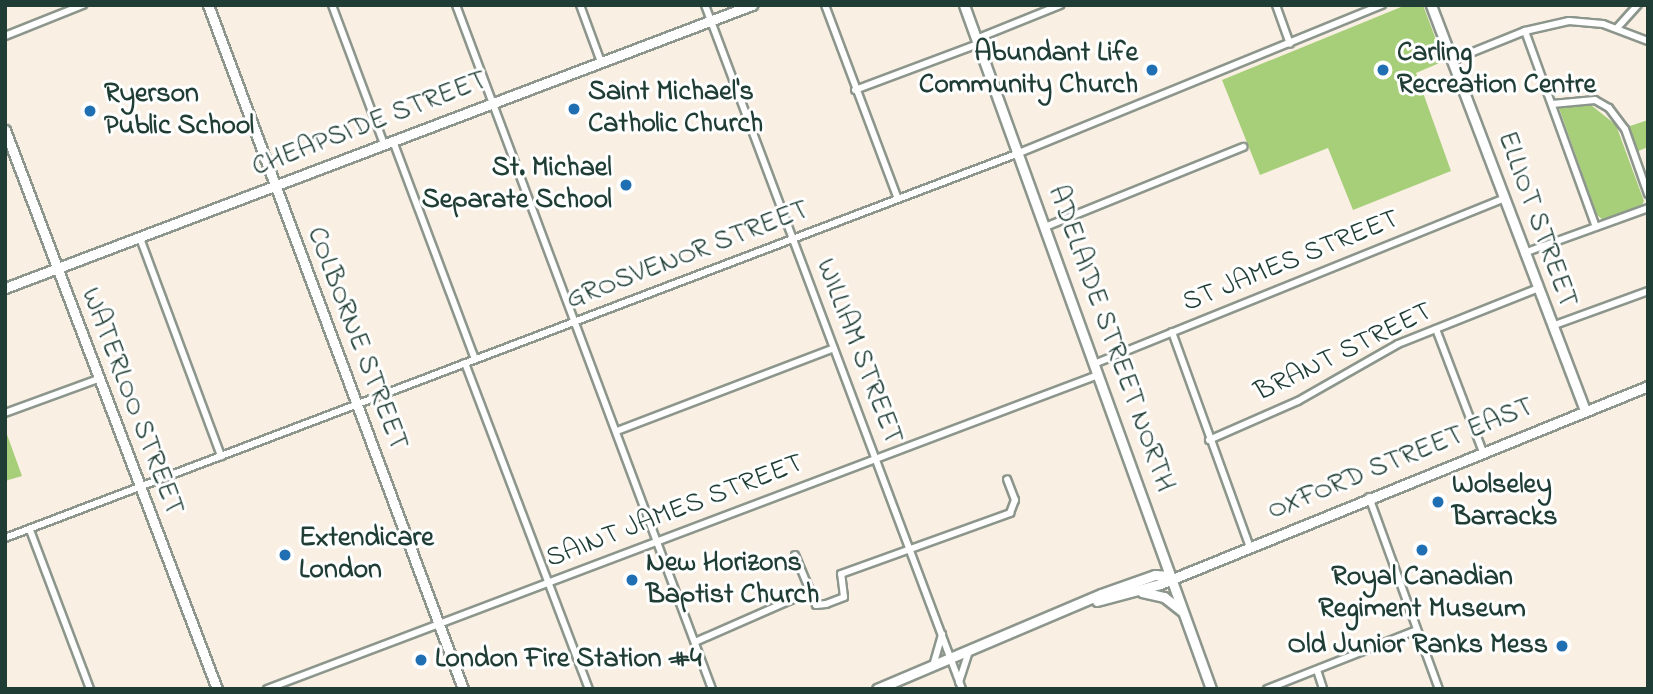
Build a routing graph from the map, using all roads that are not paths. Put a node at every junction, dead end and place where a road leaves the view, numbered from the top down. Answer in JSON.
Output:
{"nodes":[{"id":1,"x":208,"y":5,"type":"edge"},
{"id":2,"x":332,"y":5,"type":"edge"},
{"id":3,"x":456,"y":5,"type":"edge"},
{"id":4,"x":580,"y":5,"type":"edge"},
{"id":5,"x":705,"y":5,"type":"edge"},
{"id":6,"x":752,"y":5,"type":"edge"},
{"id":7,"x":825,"y":5,"type":"edge"},
{"id":8,"x":964,"y":5,"type":"edge"},
{"id":9,"x":1060,"y":5,"type":"edge"},
{"id":10,"x":1276,"y":5,"type":"edge"},
{"id":11,"x":1382,"y":5,"type":"edge"},
{"id":12,"x":1432,"y":5,"type":"edge"},
{"id":13,"x":1638,"y":5,"type":"edge"},
{"id":14,"x":81,"y":6,"type":"edge"},
{"id":15,"x":711,"y":21,"type":"junction"},
{"id":16,"x":1617,"y":28,"type":"junction"},
{"id":17,"x":1525,"y":31,"type":"junction"},
{"id":18,"x":5,"y":36,"type":"edge"},
{"id":19,"x":977,"y":41,"type":"junction"},
{"id":20,"x":1648,"y":41,"type":"edge"},
{"id":21,"x":1290,"y":44,"type":"junction"},
{"id":22,"x":1453,"y":60,"type":"junction"},
{"id":23,"x":601,"y":62,"type":"junction"},
{"id":24,"x":855,"y":90,"type":"junction"},
{"id":25,"x":493,"y":103,"type":"junction"},
{"id":26,"x":1552,"y":104,"type":"junction"},
{"id":27,"x":5,"y":130,"type":"edge"},
{"id":28,"x":388,"y":142,"type":"junction"},
{"id":29,"x":1243,"y":146,"type":"dead end"},
{"id":30,"x":1019,"y":153,"type":"junction"},
{"id":31,"x":274,"y":186,"type":"junction"},
{"id":32,"x":1648,"y":194,"type":"edge"},
{"id":33,"x":1504,"y":198,"type":"junction"},
{"id":34,"x":898,"y":199,"type":"junction"},
{"id":35,"x":1648,"y":208,"type":"edge"},
{"id":36,"x":1045,"y":227,"type":"junction"},
{"id":37,"x":1596,"y":227,"type":"junction"},
{"id":38,"x":140,"y":237,"type":"junction"},
{"id":39,"x":793,"y":239,"type":"junction"},
{"id":40,"x":1524,"y":253,"type":"junction"},
{"id":41,"x":57,"y":268,"type":"junction"},
{"id":42,"x":5,"y":288,"type":"edge"},
{"id":43,"x":1536,"y":289,"type":"junction"},
{"id":44,"x":1648,"y":291,"type":"edge"},
{"id":45,"x":575,"y":321,"type":"junction"},
{"id":46,"x":1552,"y":327,"type":"junction"},
{"id":47,"x":1436,"y":329,"type":"junction"},
{"id":48,"x":1172,"y":332,"type":"junction"},
{"id":49,"x":834,"y":348,"type":"junction"},
{"id":50,"x":475,"y":359,"type":"junction"},
{"id":51,"x":465,"y":363,"type":"junction"},
{"id":52,"x":1094,"y":364,"type":"junction"},
{"id":53,"x":1098,"y":374,"type":"junction"},
{"id":54,"x":98,"y":379,"type":"junction"},
{"id":55,"x":1648,"y":386,"type":"edge"},
{"id":56,"x":357,"y":405,"type":"junction"},
{"id":57,"x":1585,"y":411,"type":"junction"},
{"id":58,"x":5,"y":414,"type":"edge"},
{"id":59,"x":617,"y":432,"type":"junction"},
{"id":60,"x":1209,"y":440,"type":"junction"},
{"id":61,"x":1483,"y":452,"type":"junction"},
{"id":62,"x":221,"y":456,"type":"junction"},
{"id":63,"x":876,"y":459,"type":"junction"},
{"id":64,"x":1007,"y":479,"type":"dead end"},
{"id":65,"x":139,"y":487,"type":"junction"},
{"id":66,"x":1369,"y":497,"type":"junction"},
{"id":67,"x":30,"y":530,"type":"junction"},
{"id":68,"x":5,"y":538,"type":"edge"},
{"id":69,"x":659,"y":541,"type":"junction"},
{"id":70,"x":1249,"y":545,"type":"junction"},
{"id":71,"x":910,"y":550,"type":"junction"},
{"id":72,"x":795,"y":555,"type":"dead end"},
{"id":73,"x":1170,"y":576,"type":"junction"},
{"id":74,"x":548,"y":583,"type":"junction"},
{"id":75,"x":809,"y":592,"type":"junction"},
{"id":76,"x":1137,"y":592,"type":"junction"},
{"id":77,"x":1097,"y":601,"type":"junction"},
{"id":78,"x":1184,"y":612,"type":"junction"},
{"id":79,"x":439,"y":625,"type":"junction"},
{"id":80,"x":1417,"y":630,"type":"junction"},
{"id":81,"x":942,"y":634,"type":"junction"},
{"id":82,"x":695,"y":642,"type":"junction"},
{"id":83,"x":969,"y":652,"type":"junction"},
{"id":84,"x":951,"y":659,"type":"junction"},
{"id":85,"x":932,"y":667,"type":"junction"},
{"id":86,"x":1317,"y":670,"type":"junction"},
{"id":87,"x":960,"y":685,"type":"edge"},
{"id":88,"x":90,"y":689,"type":"edge"},
{"id":89,"x":217,"y":689,"type":"edge"},
{"id":90,"x":267,"y":689,"type":"edge"},
{"id":91,"x":463,"y":689,"type":"edge"},
{"id":92,"x":589,"y":689,"type":"edge"},
{"id":93,"x":712,"y":689,"type":"edge"},
{"id":94,"x":877,"y":689,"type":"edge"},
{"id":95,"x":1211,"y":689,"type":"edge"},
{"id":96,"x":1267,"y":689,"type":"edge"},
{"id":97,"x":1323,"y":689,"type":"edge"},
{"id":98,"x":1439,"y":689,"type":"edge"}],
"edges":[{"from":1,"to":31,"type":"street","name":"COLBORNE STREET"},
{"from":2,"to":28,"type":"street"},
{"from":3,"to":25,"type":"street"},
{"from":4,"to":23,"type":"street"},
{"from":5,"to":15,"type":"street","name":"WILLIAM STREET"},
{"from":6,"to":15,"type":"street","name":"CHEAPSIDE STREET"},
{"from":7,"to":24,"type":"street"},
{"from":8,"to":19,"type":"street","name":"ADELAIDE STREET NORTH"},
{"from":9,"to":19,"type":"street"},
{"from":10,"to":21,"type":"street"},
{"from":11,"to":21,"type":"street","name":"GROSVENOR STREET"},
{"from":12,"to":22,"type":"street","name":"ELLIOT STREET"},
{"from":13,"to":16,"type":"street"},
{"from":14,"to":18,"type":"street"},
{"from":15,"to":23,"type":"street","name":"CHEAPSIDE STREET"},
{"from":15,"to":39,"type":"street","name":"WILLIAM STREET"},
{"from":16,"to":17,"type":"street"},
{"from":16,"to":20,"type":"street"},
{"from":17,"to":22,"type":"street"},
{"from":17,"to":26,"type":"street"},
{"from":19,"to":24,"type":"street"},
{"from":19,"to":30,"type":"street","name":"ADELAIDE STREET NORTH"},
{"from":21,"to":30,"type":"street","name":"GROSVENOR STREET"},
{"from":22,"to":33,"type":"street","name":"ELLIOT STREET"},
{"from":23,"to":25,"type":"street","name":"CHEAPSIDE STREET"},
{"from":24,"to":34,"type":"street"},
{"from":25,"to":28,"type":"street","name":"CHEAPSIDE STREET"},
{"from":25,"to":45,"type":"street"},
{"from":26,"to":32,"type":"street"},
{"from":26,"to":37,"type":"street"},
{"from":27,"to":41,"type":"street","name":"WATERLOO STREET"},
{"from":28,"to":31,"type":"street","name":"CHEAPSIDE STREET"},
{"from":28,"to":50,"type":"street"},
{"from":29,"to":36,"type":"street"},
{"from":30,"to":34,"type":"street","name":"GROSVENOR STREET"},
{"from":30,"to":36,"type":"street","name":"ADELAIDE STREET NORTH"},
{"from":31,"to":38,"type":"street","name":"CHEAPSIDE STREET"},
{"from":31,"to":56,"type":"street","name":"COLBORNE STREET"},
{"from":33,"to":40,"type":"street","name":"ELLIOT STREET"},
{"from":33,"to":48,"type":"street","name":"ST JAMES STREET"},
{"from":34,"to":39,"type":"street","name":"GROSVENOR STREET"},
{"from":35,"to":37,"type":"street"},
{"from":36,"to":52,"type":"street","name":"ADELAIDE STREET NORTH"},
{"from":37,"to":40,"type":"street"},
{"from":38,"to":41,"type":"street","name":"CHEAPSIDE STREET"},
{"from":38,"to":62,"type":"street"},
{"from":39,"to":45,"type":"street","name":"GROSVENOR STREET"},
{"from":39,"to":49,"type":"street","name":"WILLIAM STREET"},
{"from":40,"to":43,"type":"street","name":"ELLIOT STREET"},
{"from":41,"to":42,"type":"street","name":"CHEAPSIDE STREET"},
{"from":41,"to":54,"type":"street","name":"WATERLOO STREET"},
{"from":43,"to":46,"type":"street","name":"ELLIOT STREET"},
{"from":43,"to":47,"type":"street","name":"BRANT STREET"},
{"from":44,"to":46,"type":"street"},
{"from":45,"to":50,"type":"street","name":"GROSVENOR STREET"},
{"from":45,"to":59,"type":"street"},
{"from":46,"to":57,"type":"street","name":"ELLIOT STREET"},
{"from":47,"to":60,"type":"street","name":"BRANT STREET"},
{"from":47,"to":61,"type":"street"},
{"from":48,"to":52,"type":"street","name":"ST JAMES STREET"},
{"from":48,"to":60,"type":"street"},
{"from":49,"to":59,"type":"street"},
{"from":49,"to":63,"type":"street","name":"WILLIAM STREET"},
{"from":50,"to":51,"type":"street","name":"GROSVENOR STREET"},
{"from":51,"to":56,"type":"street","name":"GROSVENOR STREET"},
{"from":51,"to":74,"type":"street"},
{"from":52,"to":53,"type":"street","name":"ADELAIDE STREET NORTH"},
{"from":53,"to":63,"type":"street","name":"SAINT JAMES STREET"},
{"from":53,"to":73,"type":"street","name":"ADELAIDE STREET NORTH"},
{"from":54,"to":58,"type":"street"},
{"from":54,"to":65,"type":"street","name":"WATERLOO STREET"},
{"from":55,"to":57,"type":"street","name":"OXFORD STREET EAST"},
{"from":56,"to":62,"type":"street","name":"GROSVENOR STREET"},
{"from":56,"to":79,"type":"street","name":"COLBORNE STREET"},
{"from":57,"to":61,"type":"street","name":"OXFORD STREET EAST"},
{"from":59,"to":69,"type":"street"},
{"from":60,"to":70,"type":"street"},
{"from":61,"to":66,"type":"street","name":"OXFORD STREET EAST"},
{"from":62,"to":65,"type":"street","name":"GROSVENOR STREET"},
{"from":63,"to":69,"type":"street","name":"SAINT JAMES STREET"},
{"from":63,"to":71,"type":"street","name":"WILLIAM STREET"},
{"from":64,"to":71,"type":"street"},
{"from":65,"to":67,"type":"street","name":"GROSVENOR STREET"},
{"from":65,"to":89,"type":"street","name":"WATERLOO STREET"},
{"from":66,"to":70,"type":"street","name":"OXFORD STREET EAST"},
{"from":66,"to":80,"type":"street"},
{"from":67,"to":68,"type":"street","name":"GROSVENOR STREET"},
{"from":67,"to":88,"type":"street"},
{"from":69,"to":74,"type":"street","name":"SAINT JAMES STREET"},
{"from":69,"to":82,"type":"street"},
{"from":70,"to":73,"type":"street","name":"OXFORD STREET EAST"},
{"from":71,"to":75,"type":"street"},
{"from":71,"to":81,"type":"street","name":"WILLIAM STREET"},
{"from":72,"to":75,"type":"street"},
{"from":73,"to":76,"type":"street","name":"OXFORD STREET EAST"},
{"from":73,"to":77,"type":"street","name":"OXFORD STREET EAST"},
{"from":73,"to":78,"type":"street","name":"ADELAIDE STREET NORTH"},
{"from":74,"to":79,"type":"street","name":"SAINT JAMES STREET"},
{"from":74,"to":92,"type":"street"},
{"from":75,"to":82,"type":"street"},
{"from":76,"to":77,"type":"street","name":"OXFORD STREET EAST"},
{"from":76,"to":78,"type":"street"},
{"from":77,"to":83,"type":"street","name":"OXFORD STREET EAST"},
{"from":78,"to":95,"type":"street","name":"ADELAIDE STREET NORTH"},
{"from":79,"to":90,"type":"street","name":"SAINT JAMES STREET"},
{"from":79,"to":91,"type":"street","name":"COLBORNE STREET"},
{"from":80,"to":86,"type":"street"},
{"from":80,"to":98,"type":"street"},
{"from":81,"to":84,"type":"street","name":"WILLIAM STREET"},
{"from":81,"to":85,"type":"street"},
{"from":82,"to":93,"type":"street"},
{"from":83,"to":84,"type":"street","name":"OXFORD STREET EAST"},
{"from":83,"to":87,"type":"street"},
{"from":84,"to":85,"type":"street","name":"OXFORD STREET EAST"},
{"from":84,"to":87,"type":"street","name":"WILLIAM STREET"},
{"from":85,"to":94,"type":"street","name":"OXFORD STREET EAST"},
{"from":86,"to":96,"type":"street"},
{"from":86,"to":97,"type":"street"}]}
